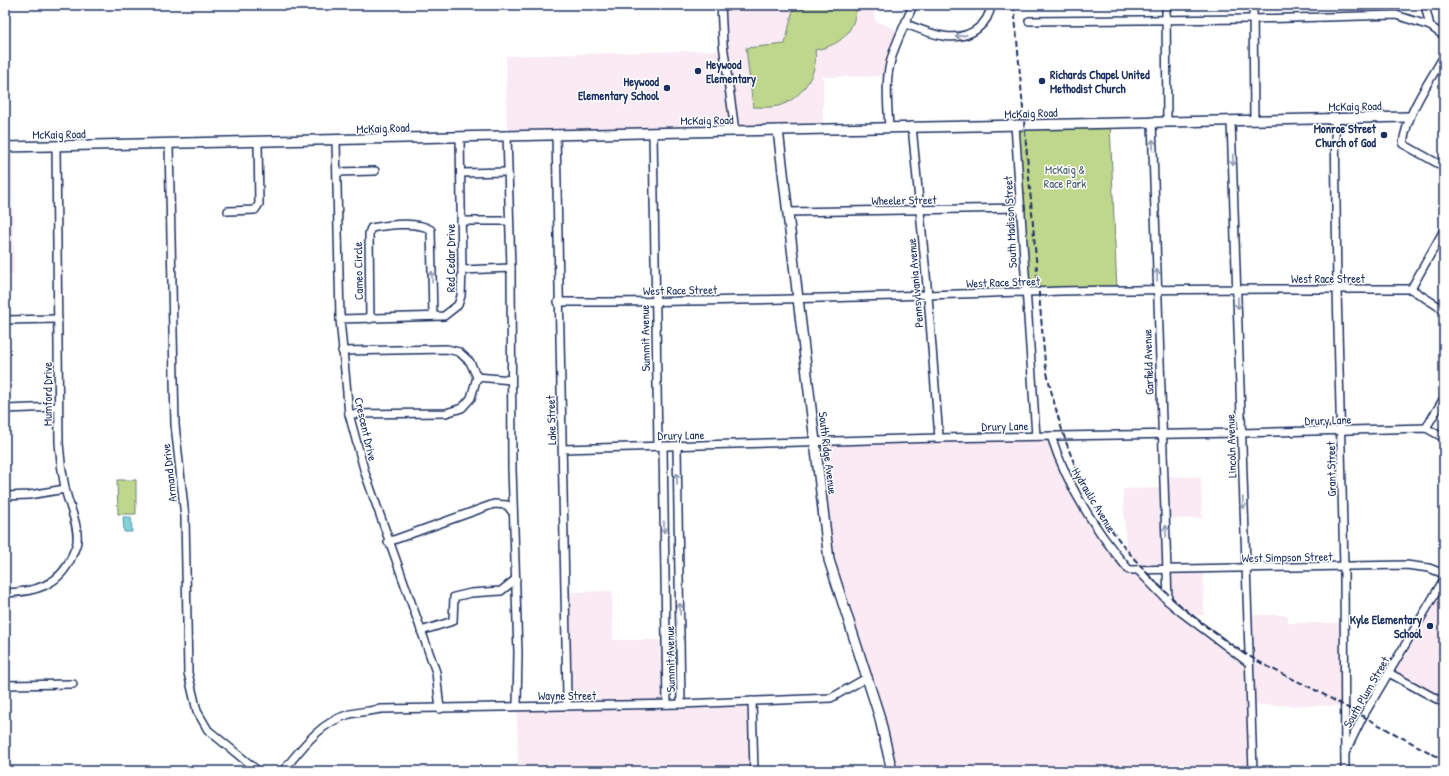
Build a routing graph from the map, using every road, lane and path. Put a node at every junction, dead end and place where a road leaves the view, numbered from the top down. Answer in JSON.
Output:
{"nodes":[{"id":1,"x":721,"y":5,"type":"edge"},
{"id":2,"x":913,"y":5,"type":"edge"},
{"id":3,"x":991,"y":5,"type":"edge"},
{"id":4,"x":1166,"y":5,"type":"edge"},
{"id":5,"x":1253,"y":5,"type":"edge"},
{"id":6,"x":1425,"y":5,"type":"edge"},
{"id":7,"x":1166,"y":19,"type":"junction"},
{"id":8,"x":1253,"y":19,"type":"junction"},
{"id":9,"x":1030,"y":21,"type":"dead end"},
{"id":10,"x":906,"y":24,"type":"junction"},
{"id":11,"x":1430,"y":26,"type":"junction"},
{"id":12,"x":1444,"y":36,"type":"edge"},
{"id":13,"x":1444,"y":56,"type":"edge"},
{"id":14,"x":1409,"y":117,"type":"junction"},
{"id":15,"x":1335,"y":118,"type":"junction"},
{"id":16,"x":1254,"y":120,"type":"junction"},
{"id":17,"x":1152,"y":121,"type":"junction"},
{"id":18,"x":1168,"y":121,"type":"junction"},
{"id":19,"x":1231,"y":121,"type":"junction"},
{"id":20,"x":1015,"y":125,"type":"junction"},
{"id":21,"x":912,"y":126,"type":"junction"},
{"id":22,"x":888,"y":127,"type":"junction"},
{"id":23,"x":778,"y":130,"type":"junction"},
{"id":24,"x":735,"y":131,"type":"junction"},
{"id":25,"x":653,"y":133,"type":"junction"},
{"id":26,"x":556,"y":134,"type":"junction"},
{"id":27,"x":507,"y":135,"type":"junction"},
{"id":28,"x":460,"y":137,"type":"junction"},
{"id":29,"x":336,"y":141,"type":"junction"},
{"id":30,"x":258,"y":142,"type":"junction"},
{"id":31,"x":169,"y":145,"type":"junction"},
{"id":32,"x":56,"y":146,"type":"junction"},
{"id":33,"x":5,"y":147,"type":"edge"},
{"id":34,"x":1444,"y":167,"type":"edge"},
{"id":35,"x":375,"y":171,"type":"dead end"},
{"id":36,"x":337,"y":172,"type":"junction"},
{"id":37,"x":507,"y":172,"type":"junction"},
{"id":38,"x":461,"y":173,"type":"junction"},
{"id":39,"x":1021,"y":208,"type":"junction"},
{"id":40,"x":228,"y":210,"type":"dead end"},
{"id":41,"x":920,"y":211,"type":"junction"},
{"id":42,"x":788,"y":212,"type":"junction"},
{"id":43,"x":461,"y":220,"type":"junction"},
{"id":44,"x":510,"y":220,"type":"junction"},
{"id":45,"x":1444,"y":230,"type":"edge"},
{"id":46,"x":511,"y":268,"type":"junction"},
{"id":47,"x":462,"y":270,"type":"junction"},
{"id":48,"x":1238,"y":289,"type":"junction"},
{"id":49,"x":1337,"y":289,"type":"junction"},
{"id":50,"x":1411,"y":289,"type":"junction"},
{"id":51,"x":1157,"y":290,"type":"junction"},
{"id":52,"x":1025,"y":292,"type":"junction"},
{"id":53,"x":928,"y":296,"type":"junction"},
{"id":54,"x":797,"y":298,"type":"junction"},
{"id":55,"x":656,"y":301,"type":"junction"},
{"id":56,"x":558,"y":302,"type":"junction"},
{"id":57,"x":1444,"y":310,"type":"edge"},
{"id":58,"x":433,"y":316,"type":"junction"},
{"id":59,"x":58,"y":319,"type":"junction"},
{"id":60,"x":340,"y":319,"type":"junction"},
{"id":61,"x":370,"y":319,"type":"junction"},
{"id":62,"x":5,"y":320,"type":"edge"},
{"id":63,"x":342,"y":351,"type":"junction"},
{"id":64,"x":477,"y":377,"type":"junction"},
{"id":65,"x":512,"y":380,"type":"junction"},
{"id":66,"x":1444,"y":398,"type":"edge"},
{"id":67,"x":58,"y":407,"type":"junction"},
{"id":68,"x":5,"y":409,"type":"edge"},
{"id":69,"x":349,"y":414,"type":"junction"},
{"id":70,"x":1426,"y":428,"type":"junction"},
{"id":71,"x":1341,"y":430,"type":"junction"},
{"id":72,"x":1241,"y":433,"type":"junction"},
{"id":73,"x":1162,"y":434,"type":"junction"},
{"id":74,"x":1036,"y":436,"type":"junction"},
{"id":75,"x":1051,"y":436,"type":"junction"},
{"id":76,"x":939,"y":438,"type":"junction"},
{"id":77,"x":1444,"y":438,"type":"edge"},
{"id":78,"x":814,"y":443,"type":"junction"},
{"id":79,"x":661,"y":446,"type":"junction"},
{"id":80,"x":677,"y":446,"type":"junction"},
{"id":81,"x":563,"y":449,"type":"junction"},
{"id":82,"x":65,"y":489,"type":"junction"},
{"id":83,"x":5,"y":496,"type":"edge"},
{"id":84,"x":514,"y":514,"type":"junction"},
{"id":85,"x":388,"y":542,"type":"junction"},
{"id":86,"x":1344,"y":567,"type":"junction"},
{"id":87,"x":1245,"y":568,"type":"junction"},
{"id":88,"x":1129,"y":570,"type":"joint"},
{"id":89,"x":1138,"y":570,"type":"junction"},
{"id":90,"x":1168,"y":570,"type":"junction"},
{"id":91,"x":1444,"y":574,"type":"edge"},
{"id":92,"x":516,"y":579,"type":"junction"},
{"id":93,"x":1444,"y":579,"type":"edge"},
{"id":94,"x":5,"y":592,"type":"edge"},
{"id":95,"x":1168,"y":602,"type":"junction"},
{"id":96,"x":421,"y":631,"type":"junction"},
{"id":97,"x":1249,"y":663,"type":"junction"},
{"id":98,"x":1389,"y":673,"type":"junction"},
{"id":99,"x":868,"y":677,"type":"junction"},
{"id":100,"x":73,"y":684,"type":"dead end"},
{"id":101,"x":5,"y":685,"type":"edge"},
{"id":102,"x":752,"y":701,"type":"junction"},
{"id":103,"x":1444,"y":703,"type":"edge"},
{"id":104,"x":666,"y":704,"type":"junction"},
{"id":105,"x":681,"y":704,"type":"junction"},
{"id":106,"x":518,"y":706,"type":"junction"},
{"id":107,"x":567,"y":706,"type":"junction"},
{"id":108,"x":440,"y":709,"type":"junction"},
{"id":109,"x":1344,"y":754,"type":"junction"},
{"id":110,"x":258,"y":771,"type":"edge"},
{"id":111,"x":284,"y":771,"type":"edge"},
{"id":112,"x":754,"y":771,"type":"edge"},
{"id":113,"x":892,"y":771,"type":"edge"},
{"id":114,"x":1253,"y":771,"type":"edge"},
{"id":115,"x":1345,"y":771,"type":"edge"}],
"edges":[{"from":1,"to":24,"type":"street"},
{"from":2,"to":10,"type":"street"},
{"from":3,"to":10,"type":"street","one_way":true},
{"from":4,"to":7,"type":"street"},
{"from":5,"to":8,"type":"street"},
{"from":6,"to":11,"type":"street"},
{"from":7,"to":8,"type":"street"},
{"from":7,"to":9,"type":"street"},
{"from":7,"to":18,"type":"street"},
{"from":8,"to":11,"type":"street"},
{"from":8,"to":16,"type":"street"},
{"from":10,"to":22,"type":"street"},
{"from":11,"to":12,"type":"street"},
{"from":13,"to":14,"type":"street"},
{"from":14,"to":15,"type":"street","name":"McKaig Road"},
{"from":14,"to":34,"type":"street"},
{"from":15,"to":16,"type":"street","name":"McKaig Road"},
{"from":15,"to":49,"type":"street","name":"Grant Street"},
{"from":16,"to":19,"type":"street","name":"McKaig Road"},
{"from":17,"to":18,"type":"street","name":"McKaig Road"},
{"from":17,"to":20,"type":"street","name":"McKaig Road"},
{"from":51,"to":17,"type":"street","name":"Garfield Avenue","one_way":true},
{"from":18,"to":19,"type":"street","name":"McKaig Road"},
{"from":19,"to":48,"type":"street","name":"Lincoln Avenue","one_way":true},
{"from":20,"to":21,"type":"street","name":"McKaig Road"},
{"from":20,"to":39,"type":"street","name":"South Madison Street"},
{"from":21,"to":22,"type":"street","name":"McKaig Road"},
{"from":21,"to":41,"type":"street","name":"Pennsylvania Avenue"},
{"from":22,"to":23,"type":"street","name":"McKaig Road"},
{"from":23,"to":24,"type":"street","name":"McKaig Road"},
{"from":23,"to":42,"type":"street","name":"South Ridge Avenue"},
{"from":24,"to":25,"type":"street","name":"McKaig Road"},
{"from":25,"to":26,"type":"street","name":"McKaig Road"},
{"from":25,"to":55,"type":"street","name":"Summit Avenue"},
{"from":26,"to":27,"type":"street","name":"McKaig Road"},
{"from":26,"to":56,"type":"street","name":"Lake Street"},
{"from":27,"to":28,"type":"street","name":"McKaig Road"},
{"from":27,"to":37,"type":"street"},
{"from":28,"to":29,"type":"street","name":"McKaig Road"},
{"from":28,"to":38,"type":"street","name":"Red Cedar Drive"},
{"from":29,"to":30,"type":"street","name":"McKaig Road"},
{"from":29,"to":36,"type":"street","name":"Crescent Drive"},
{"from":30,"to":31,"type":"street","name":"McKaig Road"},
{"from":30,"to":40,"type":"street"},
{"from":31,"to":32,"type":"street","name":"McKaig Road"},
{"from":31,"to":110,"type":"street","name":"Armand Drive"},
{"from":32,"to":33,"type":"street","name":"McKaig Road"},
{"from":32,"to":59,"type":"street","name":"Mumford Drive"},
{"from":35,"to":36,"type":"street"},
{"from":36,"to":60,"type":"street","name":"Crescent Drive"},
{"from":37,"to":38,"type":"street"},
{"from":37,"to":44,"type":"street"},
{"from":38,"to":43,"type":"street","name":"Red Cedar Drive"},
{"from":39,"to":41,"type":"street","name":"Wheeler Street"},
{"from":39,"to":52,"type":"street","name":"South Madison Street"},
{"from":41,"to":42,"type":"street","name":"Wheeler Street"},
{"from":41,"to":53,"type":"street","name":"Pennsylvania Avenue"},
{"from":42,"to":54,"type":"street","name":"South Ridge Avenue"},
{"from":43,"to":44,"type":"street"},
{"from":43,"to":47,"type":"street","name":"Red Cedar Drive"},
{"from":44,"to":46,"type":"street"},
{"from":45,"to":50,"type":"street"},
{"from":46,"to":47,"type":"street"},
{"from":46,"to":65,"type":"street"},
{"from":47,"to":58,"type":"street","name":"Red Cedar Drive"},
{"from":48,"to":49,"type":"street","name":"West Race Street"},
{"from":48,"to":51,"type":"street","name":"West Race Street"},
{"from":48,"to":72,"type":"street","name":"Lincoln Avenue","one_way":true},
{"from":49,"to":50,"type":"street","name":"West Race Street"},
{"from":49,"to":71,"type":"street","name":"Grant Street"},
{"from":50,"to":57,"type":"street"},
{"from":51,"to":52,"type":"street","name":"West Race Street"},
{"from":51,"to":73,"type":"street","name":"Garfield Avenue"},
{"from":52,"to":53,"type":"street","name":"West Race Street"},
{"from":52,"to":74,"type":"street","name":"South Madison Street"},
{"from":53,"to":54,"type":"street","name":"West Race Street"},
{"from":53,"to":76,"type":"street","name":"Pennsylvania Avenue"},
{"from":54,"to":55,"type":"street","name":"West Race Street"},
{"from":54,"to":78,"type":"street","name":"South Ridge Avenue"},
{"from":55,"to":56,"type":"street","name":"West Race Street"},
{"from":55,"to":79,"type":"street","name":"Summit Avenue"},
{"from":56,"to":81,"type":"street","name":"Lake Street"},
{"from":58,"to":61,"type":"street","name":"Red Cedar Drive"},
{"from":58,"to":61,"type":"street","name":"Cameo Circle","one_way":true},
{"from":59,"to":62,"type":"street"},
{"from":59,"to":67,"type":"street","name":"Mumford Drive"},
{"from":60,"to":61,"type":"street","name":"Red Cedar Drive"},
{"from":60,"to":63,"type":"street","name":"Crescent Drive"},
{"from":63,"to":64,"type":"street"},
{"from":63,"to":69,"type":"street","name":"Crescent Drive"},
{"from":64,"to":65,"type":"street"},
{"from":64,"to":69,"type":"street"},
{"from":65,"to":84,"type":"street"},
{"from":66,"to":70,"type":"street"},
{"from":67,"to":68,"type":"street"},
{"from":67,"to":82,"type":"street","name":"Mumford Drive"},
{"from":69,"to":85,"type":"street","name":"Crescent Drive"},
{"from":70,"to":71,"type":"street","name":"Drury Lane"},
{"from":70,"to":77,"type":"street"},
{"from":71,"to":72,"type":"street","name":"Drury Lane"},
{"from":71,"to":86,"type":"street","name":"Grant Street"},
{"from":72,"to":73,"type":"street","name":"Drury Lane"},
{"from":72,"to":87,"type":"street","name":"Lincoln Avenue","one_way":true},
{"from":73,"to":75,"type":"street","name":"Drury Lane"},
{"from":90,"to":73,"type":"street","name":"Garfield Avenue","one_way":true},
{"from":74,"to":75,"type":"street","name":"Drury Lane"},
{"from":74,"to":76,"type":"street","name":"Drury Lane"},
{"from":75,"to":88,"type":"street","name":"Hydraulic Avenue"},
{"from":76,"to":78,"type":"street","name":"Drury Lane"},
{"from":78,"to":80,"type":"street","name":"Drury Lane"},
{"from":78,"to":99,"type":"street","name":"South Ridge Avenue"},
{"from":79,"to":80,"type":"street","name":"Drury Lane"},
{"from":79,"to":81,"type":"street","name":"Drury Lane"},
{"from":79,"to":104,"type":"street","name":"Summit Avenue","one_way":true},
{"from":105,"to":80,"type":"street","name":"Summit Avenue","one_way":true},
{"from":81,"to":107,"type":"street","name":"Lake Street"},
{"from":82,"to":83,"type":"street"},
{"from":82,"to":94,"type":"street","name":"Mumford Drive"},
{"from":84,"to":85,"type":"street"},
{"from":84,"to":92,"type":"street"},
{"from":85,"to":96,"type":"street","name":"Crescent Drive"},
{"from":86,"to":87,"type":"street","name":"West Simpson Street"},
{"from":86,"to":91,"type":"street","name":"West Simpson Street"},
{"from":86,"to":109,"type":"street","name":"Grant Street"},
{"from":87,"to":90,"type":"street","name":"West Simpson Street"},
{"from":87,"to":97,"type":"street","name":"Lincoln Avenue"},
{"from":88,"to":89,"type":"street","name":"West Simpson Street"},
{"from":89,"to":90,"type":"street","name":"West Simpson Street"},
{"from":89,"to":95,"type":"street"},
{"from":90,"to":95,"type":"street","name":"Garfield Avenue"},
{"from":92,"to":96,"type":"street"},
{"from":92,"to":106,"type":"street"},
{"from":93,"to":98,"type":"street","name":"South Plum Street"},
{"from":95,"to":97,"type":"street"},
{"from":96,"to":108,"type":"street","name":"Crescent Drive"},
{"from":97,"to":114,"type":"street","name":"Lincoln Avenue"},
{"from":98,"to":103,"type":"street"},
{"from":98,"to":109,"type":"street","name":"South Plum Street"},
{"from":99,"to":102,"type":"street","name":"Wayne Street"},
{"from":99,"to":113,"type":"street","name":"South Ridge Avenue"},
{"from":100,"to":101,"type":"street"},
{"from":102,"to":105,"type":"street","name":"Wayne Street"},
{"from":102,"to":112,"type":"street"},
{"from":104,"to":105,"type":"street","name":"Wayne Street"},
{"from":104,"to":107,"type":"street","name":"Wayne Street"},
{"from":106,"to":107,"type":"street","name":"Wayne Street"},
{"from":106,"to":108,"type":"street","name":"Wayne Street"},
{"from":108,"to":111,"type":"street","name":"Wayne Street"},
{"from":109,"to":115,"type":"street","name":"Grant Street"}]}
